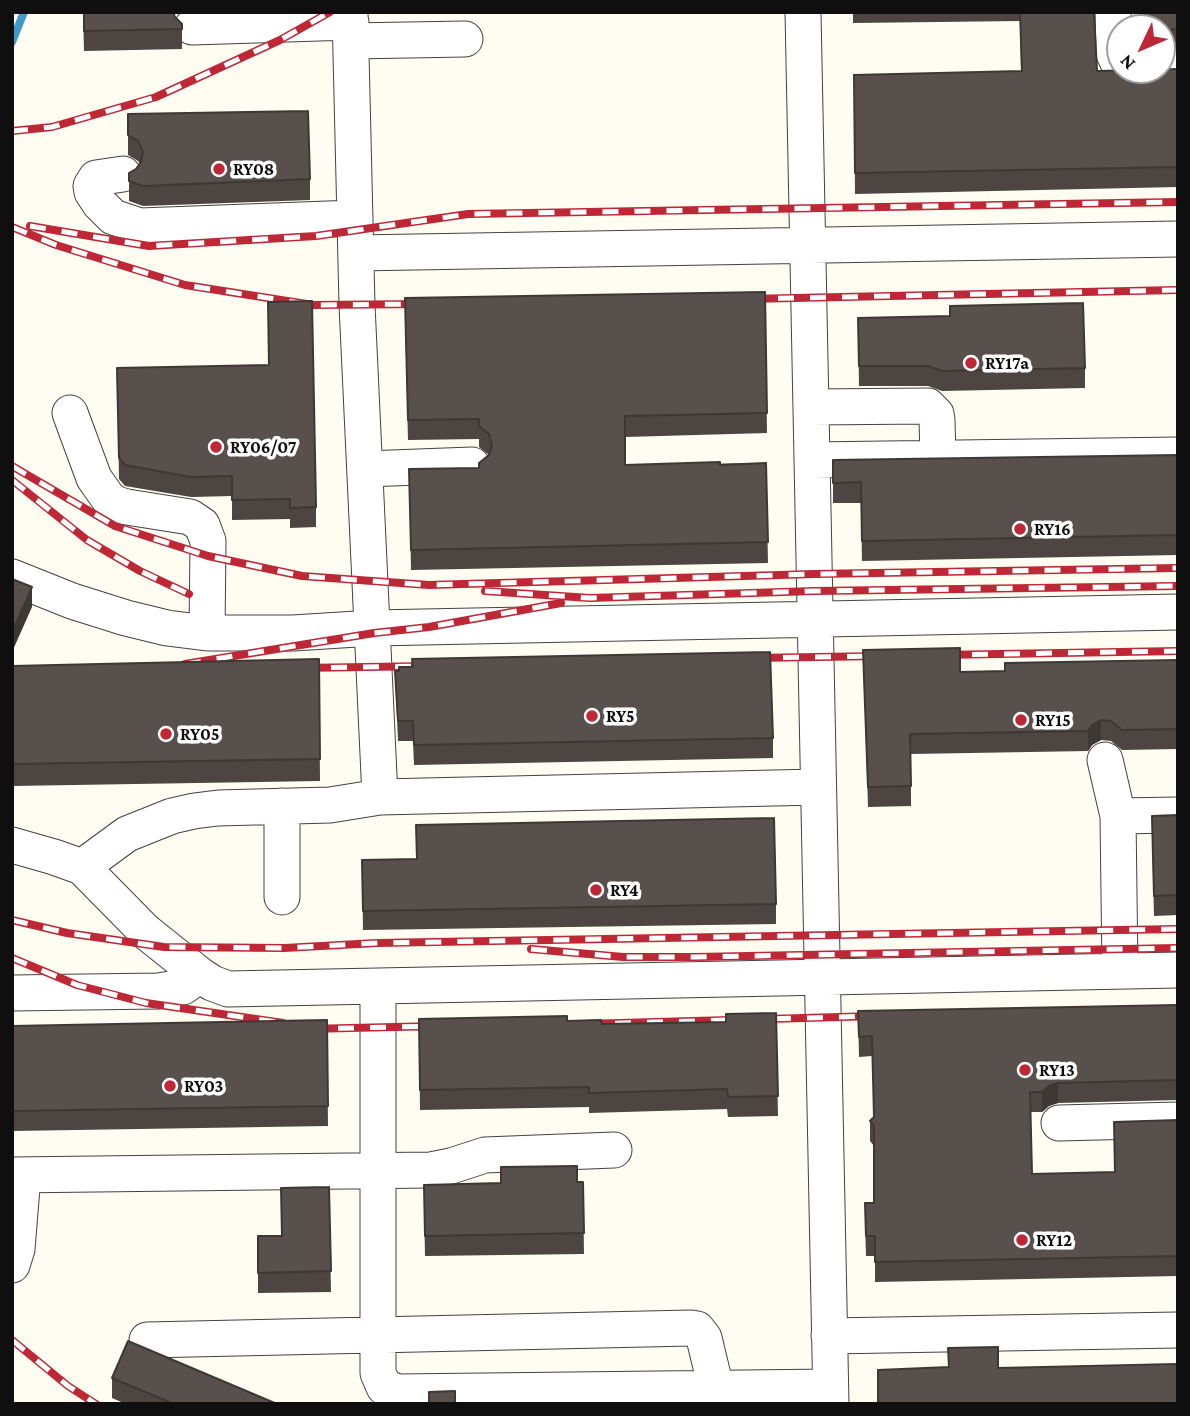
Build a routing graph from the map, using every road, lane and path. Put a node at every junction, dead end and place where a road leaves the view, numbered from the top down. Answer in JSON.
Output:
{"nodes":[{"id":1,"x":803,"y":12,"type":"edge"},
{"id":2,"x":351,"y":25,"type":"edge"},
{"id":3,"x":192,"y":27,"type":"dead end"},
{"id":4,"x":465,"y":39,"type":"dead end"},
{"id":5,"x":124,"y":174,"type":"dead end"},
{"id":6,"x":355,"y":218,"type":"junction"},
{"id":7,"x":1178,"y":239,"type":"edge"},
{"id":8,"x":808,"y":246,"type":"junction"},
{"id":9,"x":356,"y":253,"type":"junction"},
{"id":10,"x":811,"y":407,"type":"junction"},
{"id":11,"x":70,"y":413,"type":"dead end"},
{"id":12,"x":1178,"y":455,"type":"edge"},
{"id":13,"x":938,"y":458,"type":"junction"},
{"id":14,"x":812,"y":460,"type":"junction"},
{"id":15,"x":472,"y":465,"type":"edge"},
{"id":16,"x":365,"y":469,"type":"junction"},
{"id":17,"x":12,"y":577,"type":"edge"},
{"id":18,"x":1178,"y":612,"type":"edge"},
{"id":19,"x":815,"y":619,"type":"junction"},
{"id":20,"x":373,"y":628,"type":"junction"},
{"id":21,"x":207,"y":634,"type":"junction"},
{"id":22,"x":1105,"y":760,"type":"dead end"},
{"id":23,"x":818,"y":787,"type":"junction"},
{"id":24,"x":380,"y":797,"type":"junction"},
{"id":25,"x":282,"y":806,"type":"junction"},
{"id":26,"x":1178,"y":815,"type":"edge"},
{"id":27,"x":1118,"y":816,"type":"junction"},
{"id":28,"x":12,"y":845,"type":"edge"},
{"id":29,"x":82,"y":867,"type":"junction"},
{"id":30,"x":282,"y":897,"type":"dead end"},
{"id":31,"x":1178,"y":970,"type":"edge"},
{"id":32,"x":1120,"y":971,"type":"junction"},
{"id":33,"x":200,"y":975,"type":"junction"},
{"id":34,"x":822,"y":977,"type":"junction"},
{"id":35,"x":378,"y":986,"type":"junction"},
{"id":36,"x":12,"y":993,"type":"edge"},
{"id":37,"x":1178,"y":1120,"type":"edge"},
{"id":38,"x":1059,"y":1123,"type":"dead end"},
{"id":39,"x":614,"y":1150,"type":"dead end"},
{"id":40,"x":378,"y":1170,"type":"junction"},
{"id":41,"x":18,"y":1175,"type":"edge"},
{"id":42,"x":12,"y":1265,"type":"edge"},
{"id":43,"x":1178,"y":1330,"type":"edge"},
{"id":44,"x":378,"y":1334,"type":"junction"},
{"id":45,"x":829,"y":1336,"type":"junction"},
{"id":46,"x":147,"y":1340,"type":"dead end"},
{"id":47,"x":716,"y":1388,"type":"junction"},
{"id":48,"x":830,"y":1395,"type":"edge"}],
"edges":[{"from":1,"to":8,"type":"lane"},
{"from":2,"to":3,"type":"lane"},
{"from":2,"to":4,"type":"lane"},
{"from":2,"to":6,"type":"lane"},
{"from":5,"to":6,"type":"lane"},
{"from":6,"to":9,"type":"lane"},
{"from":7,"to":8,"type":"lane"},
{"from":8,"to":9,"type":"lane"},
{"from":8,"to":10,"type":"lane"},
{"from":9,"to":16,"type":"lane"},
{"from":10,"to":13,"type":"lane"},
{"from":10,"to":14,"type":"lane"},
{"from":11,"to":21,"type":"lane"},
{"from":12,"to":13,"type":"lane"},
{"from":13,"to":14,"type":"lane"},
{"from":14,"to":19,"type":"lane"},
{"from":15,"to":16,"type":"lane"},
{"from":16,"to":20,"type":"lane"},
{"from":17,"to":21,"type":"lane"},
{"from":18,"to":19,"type":"lane"},
{"from":19,"to":20,"type":"lane"},
{"from":19,"to":23,"type":"lane"},
{"from":20,"to":21,"type":"lane"},
{"from":20,"to":24,"type":"lane"},
{"from":22,"to":27,"type":"lane"},
{"from":23,"to":24,"type":"lane"},
{"from":23,"to":34,"type":"lane"},
{"from":24,"to":25,"type":"lane"},
{"from":25,"to":29,"type":"lane"},
{"from":25,"to":30,"type":"lane"},
{"from":26,"to":27,"type":"lane"},
{"from":27,"to":32,"type":"lane"},
{"from":28,"to":29,"type":"lane"},
{"from":29,"to":33,"type":"lane"},
{"from":31,"to":32,"type":"lane"},
{"from":32,"to":34,"type":"lane"},
{"from":33,"to":35,"type":"lane"},
{"from":33,"to":36,"type":"lane"},
{"from":34,"to":35,"type":"lane"},
{"from":34,"to":45,"type":"lane"},
{"from":35,"to":40,"type":"lane"},
{"from":37,"to":38,"type":"lane"},
{"from":39,"to":40,"type":"lane"},
{"from":40,"to":41,"type":"lane"},
{"from":40,"to":44,"type":"lane"},
{"from":41,"to":42,"type":"lane"},
{"from":43,"to":45,"type":"lane"},
{"from":44,"to":46,"type":"lane"},
{"from":44,"to":47,"type":"lane"},
{"from":44,"to":47,"type":"lane"},
{"from":45,"to":48,"type":"lane"},
{"from":47,"to":48,"type":"lane"}]}
